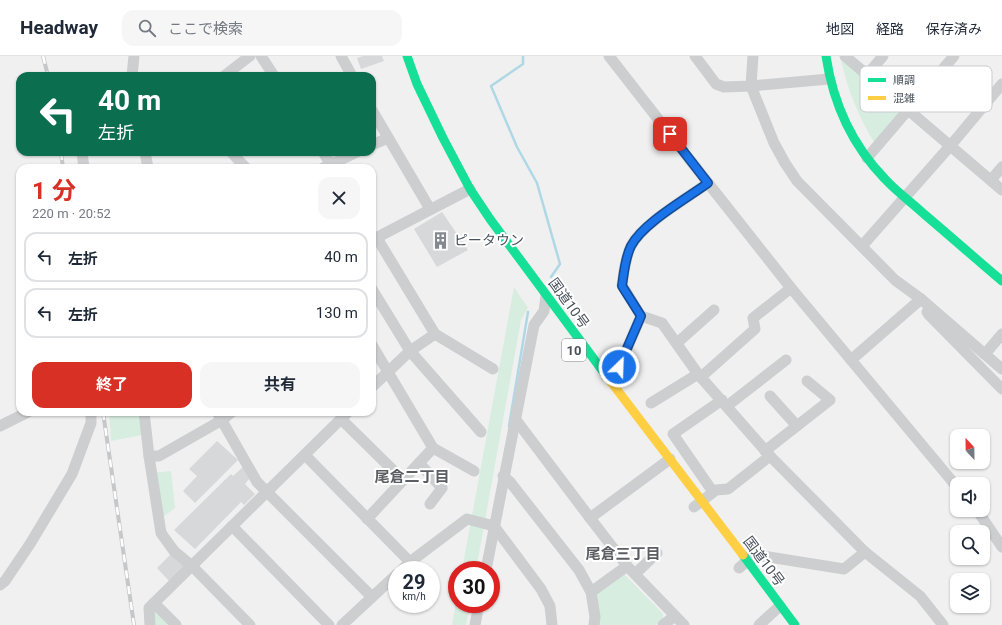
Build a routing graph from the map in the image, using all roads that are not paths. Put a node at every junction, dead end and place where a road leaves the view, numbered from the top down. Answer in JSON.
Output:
{"nodes":[{"id":1,"x":134,"y":56,"type":"edge"},
{"id":2,"x":250,"y":56,"type":"edge"},
{"id":3,"x":261,"y":56,"type":"edge"},
{"id":4,"x":341,"y":56,"type":"edge"},
{"id":5,"x":407,"y":56,"type":"edge"},
{"id":6,"x":610,"y":56,"type":"edge"},
{"id":7,"x":695,"y":56,"type":"edge"},
{"id":8,"x":753,"y":56,"type":"edge"},
{"id":9,"x":826,"y":56,"type":"edge"},
{"id":10,"x":845,"y":56,"type":"edge"},
{"id":11,"x":883,"y":56,"type":"edge"},
{"id":12,"x":954,"y":56,"type":"edge"},
{"id":13,"x":875,"y":66,"type":"edge"},
{"id":14,"x":946,"y":66,"type":"edge"},
{"id":15,"x":860,"y":68,"type":"edge"},
{"id":16,"x":132,"y":72,"type":"edge"},
{"id":17,"x":229,"y":72,"type":"edge"},
{"id":18,"x":271,"y":72,"type":"edge"},
{"id":19,"x":350,"y":72,"type":"edge"},
{"id":20,"x":830,"y":79,"type":"junction"},
{"id":21,"x":1002,"y":84,"type":"edge"},
{"id":22,"x":752,"y":86,"type":"junction"},
{"id":23,"x":992,"y":96,"type":"edge"},
{"id":24,"x":907,"y":112,"type":"edge"},
{"id":25,"x":911,"y":112,"type":"edge"},
{"id":26,"x":979,"y":112,"type":"edge"},
{"id":27,"x":376,"y":117,"type":"edge"},
{"id":28,"x":388,"y":138,"type":"junction"},
{"id":29,"x":376,"y":143,"type":"edge"},
{"id":30,"x":951,"y":146,"type":"junction"},
{"id":31,"x":235,"y":156,"type":"edge"},
{"id":32,"x":350,"y":156,"type":"edge"},
{"id":33,"x":867,"y":158,"type":"junction"},
{"id":34,"x":242,"y":164,"type":"edge"},
{"id":35,"x":335,"y":164,"type":"edge"},
{"id":36,"x":1002,"y":167,"type":"edge"},
{"id":37,"x":455,"y":180,"type":"dead end"},
{"id":38,"x":991,"y":180,"type":"junction"},
{"id":39,"x":708,"y":183,"type":"junction"},
{"id":40,"x":1002,"y":190,"type":"edge"},
{"id":41,"x":466,"y":191,"type":"junction"},
{"id":42,"x":905,"y":197,"type":"junction"},
{"id":43,"x":430,"y":209,"type":"junction"},
{"id":44,"x":482,"y":224,"type":"dead end"},
{"id":45,"x":376,"y":238,"type":"edge"},
{"id":46,"x":376,"y":241,"type":"edge"},
{"id":47,"x":862,"y":246,"type":"junction"},
{"id":48,"x":1002,"y":281,"type":"edge"},
{"id":49,"x":791,"y":288,"type":"junction"},
{"id":50,"x":376,"y":296,"type":"edge"},
{"id":51,"x":541,"y":298,"type":"junction"},
{"id":52,"x":921,"y":299,"type":"junction"},
{"id":53,"x":714,"y":310,"type":"dead end"},
{"id":54,"x":641,"y":316,"type":"junction"},
{"id":55,"x":435,"y":334,"type":"junction"},
{"id":56,"x":1002,"y":334,"type":"edge"},
{"id":57,"x":677,"y":343,"type":"junction"},
{"id":58,"x":410,"y":351,"type":"junction"},
{"id":59,"x":376,"y":352,"type":"edge"},
{"id":60,"x":985,"y":354,"type":"junction"},
{"id":61,"x":786,"y":360,"type":"dead end"},
{"id":62,"x":850,"y":360,"type":"junction"},
{"id":63,"x":494,"y":369,"type":"dead end"},
{"id":64,"x":1002,"y":369,"type":"edge"},
{"id":65,"x":387,"y":372,"type":"junction"},
{"id":66,"x":700,"y":375,"type":"junction"},
{"id":67,"x":606,"y":376,"type":"junction"},
{"id":68,"x":807,"y":381,"type":"dead end"},
{"id":69,"x":376,"y":383,"type":"edge"},
{"id":70,"x":1002,"y":389,"type":"edge"},
{"id":71,"x":770,"y":396,"type":"dead end"},
{"id":72,"x":651,"y":403,"type":"dead end"},
{"id":73,"x":724,"y":403,"type":"junction"},
{"id":74,"x":20,"y":416,"type":"edge"},
{"id":75,"x":92,"y":416,"type":"edge"},
{"id":76,"x":144,"y":416,"type":"edge"},
{"id":77,"x":220,"y":416,"type":"edge"},
{"id":78,"x":343,"y":416,"type":"edge"},
{"id":79,"x":345,"y":416,"type":"edge"},
{"id":80,"x":516,"y":420,"type":"junction"},
{"id":81,"x":0,"y":426,"type":"edge"},
{"id":82,"x":797,"y":426,"type":"junction"},
{"id":83,"x":481,"y":432,"type":"dead end"},
{"id":84,"x":433,"y":448,"type":"junction"},
{"id":85,"x":767,"y":453,"type":"junction"},
{"id":86,"x":305,"y":455,"type":"junction"},
{"id":87,"x":149,"y":456,"type":"junction"},
{"id":88,"x":419,"y":463,"type":"junction"},
{"id":89,"x":664,"y":463,"type":"junction"},
{"id":90,"x":474,"y":471,"type":"dead end"},
{"id":91,"x":503,"y":476,"type":"junction"},
{"id":92,"x":950,"y":479,"type":"edge"},
{"id":93,"x":403,"y":480,"type":"junction"},
{"id":94,"x":267,"y":492,"type":"junction"},
{"id":95,"x":713,"y":492,"type":"junction"},
{"id":96,"x":430,"y":504,"type":"dead end"},
{"id":97,"x":696,"y":505,"type":"junction"},
{"id":98,"x":982,"y":517,"type":"edge"},
{"id":99,"x":590,"y":518,"type":"junction"},
{"id":100,"x":367,"y":519,"type":"junction"},
{"id":101,"x":232,"y":526,"type":"junction"},
{"id":102,"x":494,"y":526,"type":"junction"},
{"id":103,"x":1002,"y":547,"type":"edge"},
{"id":104,"x":865,"y":552,"type":"junction"},
{"id":105,"x":657,"y":554,"type":"dead end"},
{"id":106,"x":409,"y":561,"type":"edge"},
{"id":107,"x":411,"y":561,"type":"edge"},
{"id":108,"x":488,"y":561,"type":"edge"},
{"id":109,"x":192,"y":566,"type":"junction"},
{"id":110,"x":741,"y":566,"type":"junction"},
{"id":111,"x":631,"y":570,"type":"junction"},
{"id":112,"x":388,"y":582,"type":"edge"},
{"id":113,"x":0,"y":585,"type":"edge"},
{"id":114,"x":591,"y":592,"type":"junction"},
{"id":115,"x":372,"y":597,"type":"junction"},
{"id":116,"x":154,"y":603,"type":"junction"},
{"id":117,"x":774,"y":611,"type":"junction"},
{"id":118,"x":477,"y":613,"type":"edge"},
{"id":119,"x":675,"y":616,"type":"junction"},
{"id":120,"x":150,"y":625,"type":"edge"},
{"id":121,"x":176,"y":625,"type":"edge"},
{"id":122,"x":250,"y":625,"type":"edge"},
{"id":123,"x":329,"y":625,"type":"edge"},
{"id":124,"x":342,"y":625,"type":"edge"},
{"id":125,"x":475,"y":625,"type":"edge"},
{"id":126,"x":552,"y":625,"type":"edge"},
{"id":127,"x":594,"y":625,"type":"edge"},
{"id":128,"x":663,"y":625,"type":"edge"},
{"id":129,"x":684,"y":625,"type":"edge"},
{"id":130,"x":759,"y":625,"type":"edge"},
{"id":131,"x":795,"y":625,"type":"edge"},
{"id":132,"x":943,"y":625,"type":"edge"}],
"edges":[{"from":1,"to":16,"type":"street"},
{"from":2,"to":17,"type":"street"},
{"from":3,"to":18,"type":"street"},
{"from":4,"to":19,"type":"street"},
{"from":5,"to":41,"type":"main road","name":"国道10号","number":"10"},
{"from":6,"to":39,"type":"street"},
{"from":7,"to":22,"type":"street"},
{"from":8,"to":22,"type":"street"},
{"from":9,"to":20,"type":"main road"},
{"from":10,"to":15,"type":"street"},
{"from":11,"to":13,"type":"street"},
{"from":12,"to":14,"type":"street"},
{"from":20,"to":22,"type":"street"},
{"from":20,"to":33,"type":"main road"},
{"from":21,"to":23,"type":"street"},
{"from":22,"to":47,"type":"street"},
{"from":24,"to":33,"type":"street"},
{"from":25,"to":30,"type":"street"},
{"from":26,"to":30,"type":"street"},
{"from":27,"to":28,"type":"street"},
{"from":28,"to":29,"type":"street"},
{"from":28,"to":43,"type":"street"},
{"from":30,"to":38,"type":"street"},
{"from":30,"to":42,"type":"street"},
{"from":31,"to":34,"type":"street"},
{"from":32,"to":35,"type":"street"},
{"from":33,"to":42,"type":"main road"},
{"from":36,"to":38,"type":"street"},
{"from":37,"to":41,"type":"main road","name":"国道10号","number":"10"},
{"from":38,"to":40,"type":"street"},
{"from":39,"to":49,"type":"street"},
{"from":39,"to":54,"type":"street"},
{"from":41,"to":43,"type":"street"},
{"from":41,"to":44,"type":"main road","name":"国道10号","number":"10"},
{"from":41,"to":51,"type":"main road","name":"国道10号","number":"10"},
{"from":42,"to":47,"type":"street"},
{"from":42,"to":48,"type":"main road"},
{"from":43,"to":45,"type":"street"},
{"from":46,"to":55,"type":"street"},
{"from":47,"to":52,"type":"street"},
{"from":49,"to":62,"type":"street"},
{"from":49,"to":66,"type":"street"},
{"from":50,"to":58,"type":"street"},
{"from":51,"to":67,"type":"main road","name":"国道10号","number":"10"},
{"from":51,"to":80,"type":"street"},
{"from":52,"to":60,"type":"street"},
{"from":52,"to":62,"type":"street"},
{"from":52,"to":70,"type":"street"},
{"from":53,"to":57,"type":"street"},
{"from":54,"to":57,"type":"street"},
{"from":54,"to":67,"type":"street"},
{"from":55,"to":58,"type":"street"},
{"from":55,"to":63,"type":"street"},
{"from":56,"to":60,"type":"street"},
{"from":57,"to":66,"type":"street"},
{"from":58,"to":65,"type":"street"},
{"from":58,"to":83,"type":"street"},
{"from":59,"to":65,"type":"street"},
{"from":60,"to":64,"type":"street"},
{"from":61,"to":73,"type":"street"},
{"from":62,"to":92,"type":"street"},
{"from":65,"to":69,"type":"street"},
{"from":65,"to":84,"type":"street"},
{"from":66,"to":72,"type":"street"},
{"from":66,"to":73,"type":"street"},
{"from":67,"to":89,"type":"main road","name":"国道10号","number":"10"},
{"from":68,"to":82,"type":"street"},
{"from":71,"to":82,"type":"street"},
{"from":73,"to":85,"type":"street"},
{"from":73,"to":95,"type":"street"},
{"from":74,"to":81,"type":"street"},
{"from":75,"to":113,"type":"street"},
{"from":76,"to":87,"type":"street"},
{"from":77,"to":87,"type":"street"},
{"from":77,"to":94,"type":"street"},
{"from":78,"to":86,"type":"street"},
{"from":79,"to":93,"type":"street"},
{"from":80,"to":91,"type":"street"},
{"from":80,"to":99,"type":"street"},
{"from":82,"to":85,"type":"street"},
{"from":84,"to":88,"type":"street"},
{"from":84,"to":90,"type":"street"},
{"from":85,"to":95,"type":"street"},
{"from":85,"to":104,"type":"street"},
{"from":86,"to":94,"type":"street"},
{"from":86,"to":100,"type":"street"},
{"from":87,"to":109,"type":"street"},
{"from":88,"to":93,"type":"street"},
{"from":88,"to":96,"type":"street"},
{"from":89,"to":97,"type":"main road","name":"国道10号","number":"10"},
{"from":89,"to":99,"type":"street"},
{"from":91,"to":102,"type":"street"},
{"from":91,"to":114,"type":"street"},
{"from":93,"to":100,"type":"street"},
{"from":94,"to":101,"type":"street"},
{"from":94,"to":115,"type":"street"},
{"from":95,"to":97,"type":"street"},
{"from":97,"to":110,"type":"main road","name":"国道10号","number":"10"},
{"from":98,"to":103,"type":"street"},
{"from":99,"to":111,"type":"street"},
{"from":100,"to":106,"type":"street"},
{"from":101,"to":109,"type":"street"},
{"from":101,"to":123,"type":"street"},
{"from":102,"to":107,"type":"street"},
{"from":102,"to":108,"type":"street"},
{"from":102,"to":126,"type":"street"},
{"from":104,"to":110,"type":"street"},
{"from":104,"to":132,"type":"street"},
{"from":105,"to":111,"type":"street"},
{"from":109,"to":116,"type":"street"},
{"from":109,"to":122,"type":"street"},
{"from":110,"to":117,"type":"main road","name":"国道10号","number":"10"},
{"from":111,"to":114,"type":"street"},
{"from":111,"to":119,"type":"street"},
{"from":112,"to":115,"type":"street"},
{"from":114,"to":127,"type":"street"},
{"from":115,"to":124,"type":"street"},
{"from":116,"to":120,"type":"street"},
{"from":116,"to":121,"type":"street"},
{"from":117,"to":130,"type":"street"},
{"from":117,"to":131,"type":"main road","name":"国道10号","number":"10"},
{"from":118,"to":125,"type":"street"},
{"from":119,"to":128,"type":"street"},
{"from":119,"to":129,"type":"street"}]}
